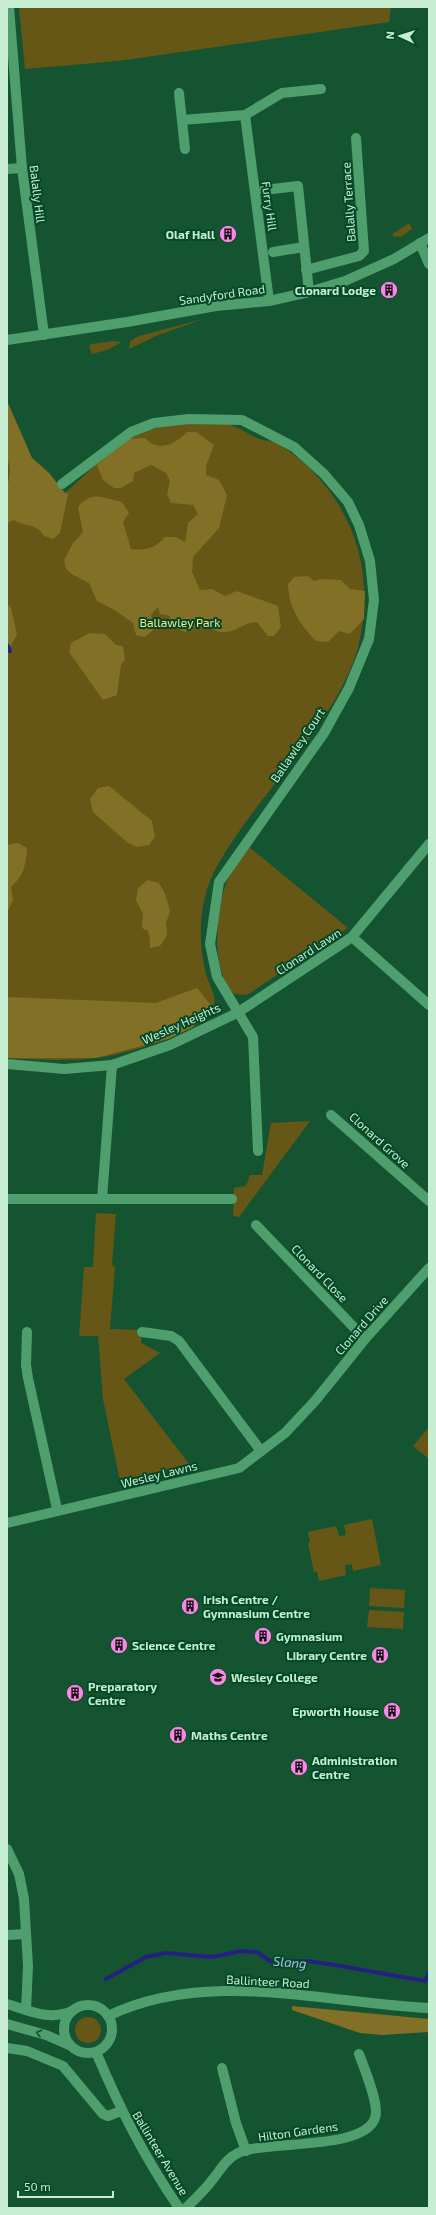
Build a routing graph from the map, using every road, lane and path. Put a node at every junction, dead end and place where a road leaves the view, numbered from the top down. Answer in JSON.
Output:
{"nodes":[{"id":1,"x":9,"y":7,"type":"edge"},
{"id":2,"x":321,"y":89,"type":"dead end"},
{"id":3,"x":179,"y":93,"type":"dead end"},
{"id":4,"x":245,"y":115,"type":"junction"},
{"id":5,"x":182,"y":120,"type":"junction"},
{"id":6,"x":356,"y":138,"type":"dead end"},
{"id":7,"x":185,"y":149,"type":"dead end"},
{"id":8,"x":22,"y":168,"type":"junction"},
{"id":9,"x":7,"y":170,"type":"edge"},
{"id":10,"x":264,"y":190,"type":"dead end"},
{"id":11,"x":425,"y":240,"type":"edge"},
{"id":12,"x":304,"y":247,"type":"junction"},
{"id":13,"x":273,"y":252,"type":"dead end"},
{"id":14,"x":429,"y":264,"type":"edge"},
{"id":15,"x":306,"y":270,"type":"junction"},
{"id":16,"x":309,"y":292,"type":"junction"},
{"id":17,"x":269,"y":301,"type":"junction"},
{"id":18,"x":44,"y":335,"type":"junction"},
{"id":19,"x":7,"y":340,"type":"edge"},
{"id":20,"x":62,"y":484,"type":"dead end"},
{"id":21,"x":429,"y":844,"type":"edge"},
{"id":22,"x":352,"y":938,"type":"junction"},
{"id":23,"x":429,"y":1004,"type":"edge"},
{"id":24,"x":237,"y":1012,"type":"junction"},
{"id":25,"x":7,"y":1064,"type":"edge"},
{"id":26,"x":112,"y":1065,"type":"junction"},
{"id":27,"x":331,"y":1115,"type":"dead end"},
{"id":28,"x":258,"y":1151,"type":"dead end"},
{"id":29,"x":7,"y":1199,"type":"edge"},
{"id":30,"x":102,"y":1199,"type":"junction"},
{"id":31,"x":232,"y":1199,"type":"dead end"},
{"id":32,"x":429,"y":1201,"type":"edge"},
{"id":33,"x":256,"y":1225,"type":"dead end"},
{"id":34,"x":429,"y":1268,"type":"edge"},
{"id":35,"x":27,"y":1332,"type":"dead end"},
{"id":36,"x":142,"y":1332,"type":"dead end"},
{"id":37,"x":365,"y":1339,"type":"junction"},
{"id":38,"x":315,"y":1401,"type":"joint"},
{"id":39,"x":261,"y":1451,"type":"junction"},
{"id":40,"x":57,"y":1509,"type":"junction"},
{"id":41,"x":7,"y":1523,"type":"edge"},
{"id":42,"x":7,"y":1849,"type":"edge"},
{"id":43,"x":26,"y":1934,"type":"junction"},
{"id":44,"x":7,"y":1935,"type":"edge"},
{"id":45,"x":7,"y":2004,"type":"edge"},
{"id":46,"x":429,"y":2008,"type":"edge"},
{"id":47,"x":26,"y":2010,"type":"junction"},
{"id":48,"x":72,"y":2011,"type":"junction"},
{"id":49,"x":108,"y":2016,"type":"junction"},
{"id":50,"x":7,"y":2024,"type":"edge"},
{"id":51,"x":69,"y":2045,"type":"junction"},
{"id":52,"x":7,"y":2048,"type":"edge"},
{"id":53,"x":96,"y":2052,"type":"junction"},
{"id":54,"x":359,"y":2054,"type":"dead end"},
{"id":55,"x":222,"y":2068,"type":"dead end"},
{"id":56,"x":121,"y":2111,"type":"junction"},
{"id":57,"x":246,"y":2151,"type":"junction"},
{"id":58,"x":179,"y":2208,"type":"edge"},
{"id":59,"x":186,"y":2208,"type":"edge"}],
"edges":[{"from":1,"to":8,"type":"street","name":"Balally Hill"},
{"from":2,"to":4,"type":"street"},
{"from":3,"to":5,"type":"street"},
{"from":4,"to":5,"type":"street"},
{"from":4,"to":17,"type":"street","name":"Furry Hill"},
{"from":5,"to":7,"type":"street"},
{"from":6,"to":15,"type":"street","name":"Balally Terrace"},
{"from":8,"to":9,"type":"street"},
{"from":8,"to":18,"type":"street","name":"Balally Hill"},
{"from":10,"to":12,"type":"street"},
{"from":11,"to":14,"type":"street"},
{"from":11,"to":16,"type":"street","name":"Sandyford Road"},
{"from":12,"to":13,"type":"street"},
{"from":12,"to":15,"type":"street"},
{"from":15,"to":16,"type":"street"},
{"from":16,"to":17,"type":"street","name":"Sandyford Road"},
{"from":17,"to":18,"type":"street","name":"Sandyford Road"},
{"from":18,"to":19,"type":"street","name":"Sandyford Road"},
{"from":20,"to":24,"type":"street","name":"Ballawley Court"},
{"from":21,"to":22,"type":"street","name":"Clonard Lawn"},
{"from":22,"to":23,"type":"street"},
{"from":22,"to":24,"type":"street","name":"Clonard Lawn"},
{"from":24,"to":26,"type":"street","name":"Wesley Heights"},
{"from":24,"to":28,"type":"street","name":"Wesley Heights"},
{"from":25,"to":26,"type":"street","name":"Wesley Heights"},
{"from":26,"to":30,"type":"street"},
{"from":27,"to":32,"type":"street","name":"Clonard Grove"},
{"from":29,"to":30,"type":"street"},
{"from":30,"to":31,"type":"street"},
{"from":33,"to":37,"type":"street","name":"Clonard Close"},
{"from":34,"to":37,"type":"street","name":"Clonard Drive"},
{"from":35,"to":40,"type":"street"},
{"from":36,"to":39,"type":"street"},
{"from":37,"to":38,"type":"street","name":"Clonard Drive"},
{"from":38,"to":39,"type":"street","name":"Wesley Lawns"},
{"from":39,"to":40,"type":"street","name":"Wesley Lawns"},
{"from":40,"to":41,"type":"street","name":"Wesley Lawns"},
{"from":42,"to":43,"type":"street"},
{"from":43,"to":44,"type":"street"},
{"from":43,"to":47,"type":"street"},
{"from":45,"to":47,"type":"street"},
{"from":46,"to":49,"type":"street","name":"Ballinteer Road"},
{"from":47,"to":48,"type":"street"},
{"from":48,"to":49,"type":"street"},
{"from":48,"to":51,"type":"street"},
{"from":49,"to":53,"type":"street"},
{"from":51,"to":50,"type":"street","one_way":true},
{"from":51,"to":53,"type":"street"},
{"from":52,"to":56,"type":"street","name":"Ballinteer Avenue"},
{"from":53,"to":56,"type":"street","name":"Ballinteer Avenue"},
{"from":54,"to":57,"type":"street","name":"Hilton Gardens"},
{"from":55,"to":57,"type":"street","name":"Hilton Gardens"},
{"from":56,"to":58,"type":"street","name":"Ballinteer Avenue"},
{"from":57,"to":59,"type":"street","name":"Hilton Gardens"}]}
